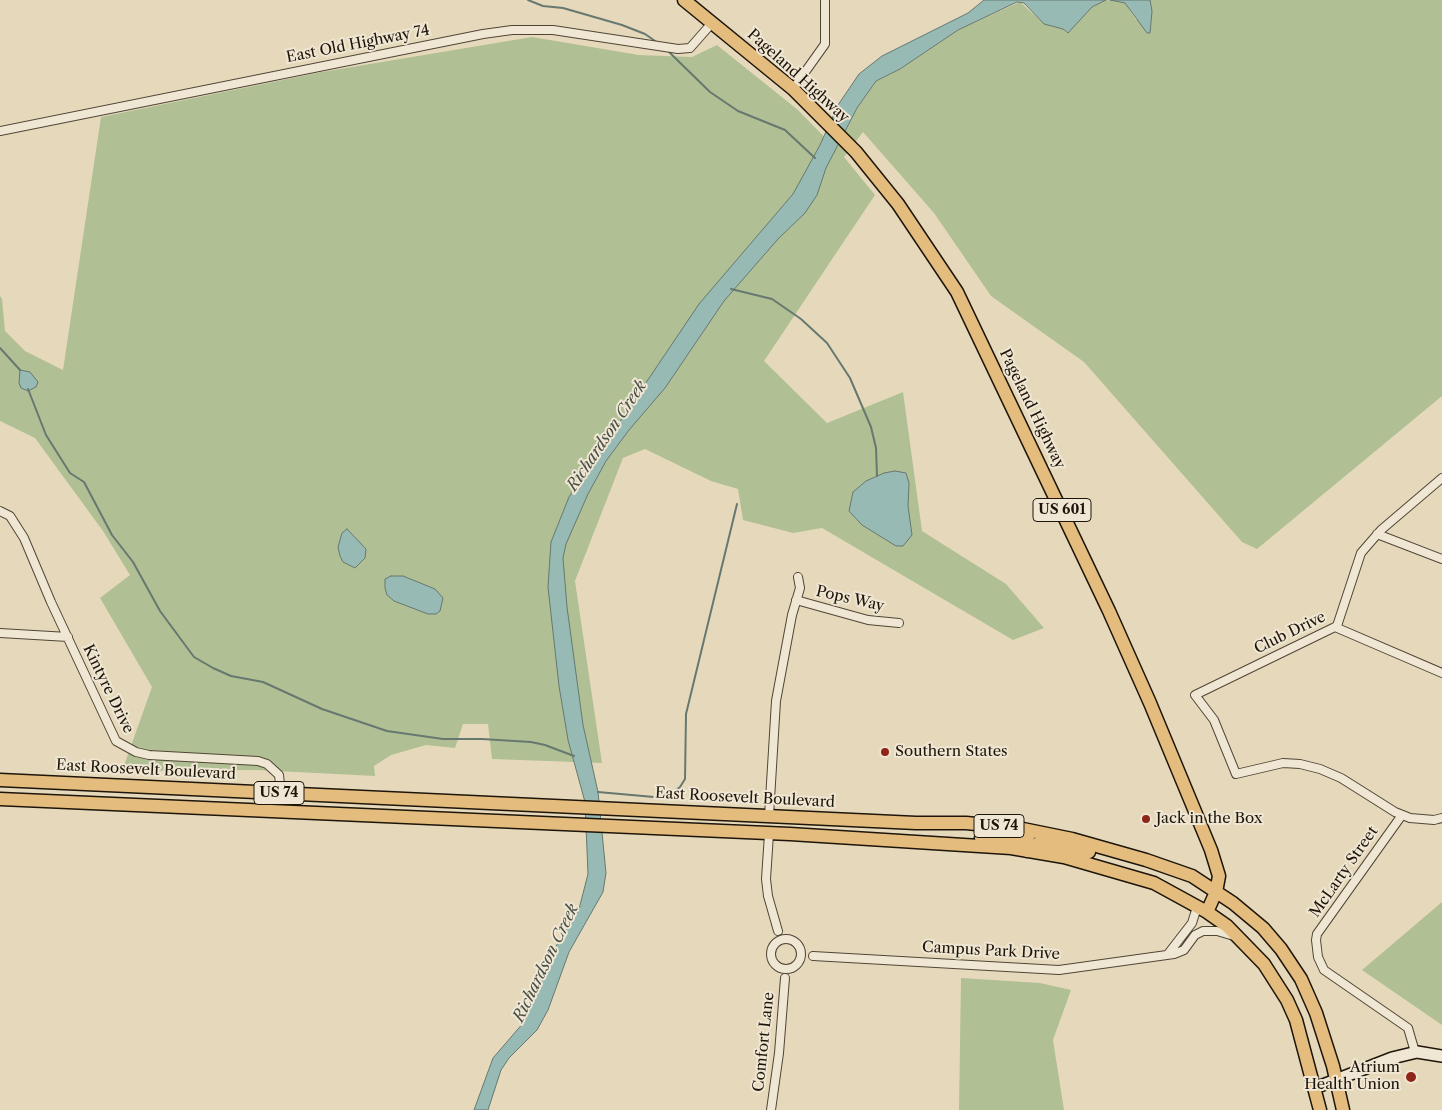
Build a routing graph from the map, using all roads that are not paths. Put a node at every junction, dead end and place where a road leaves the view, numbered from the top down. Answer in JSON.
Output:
{"nodes":[{"id":1,"x":684,"y":0,"type":"edge"},
{"id":2,"x":825,"y":0,"type":"edge"},
{"id":3,"x":712,"y":22,"type":"junction"},
{"id":4,"x":792,"y":89,"type":"junction"},
{"id":5,"x":0,"y":131,"type":"edge"},
{"id":6,"x":1442,"y":478,"type":"edge"},
{"id":7,"x":0,"y":511,"type":"edge"},
{"id":8,"x":1377,"y":534,"type":"junction"},
{"id":9,"x":1442,"y":560,"type":"edge"},
{"id":10,"x":798,"y":577,"type":"dead end"},
{"id":11,"x":796,"y":600,"type":"junction"},
{"id":12,"x":899,"y":623,"type":"dead end"},
{"id":13,"x":1335,"y":628,"type":"junction"},
{"id":14,"x":0,"y":633,"type":"edge"},
{"id":15,"x":68,"y":637,"type":"junction"},
{"id":16,"x":1442,"y":673,"type":"edge"},
{"id":17,"x":0,"y":780,"type":"edge"},
{"id":18,"x":281,"y":793,"type":"junction"},
{"id":19,"x":0,"y":800,"type":"edge"},
{"id":20,"x":422,"y":800,"type":"junction"},
{"id":21,"x":141,"y":806,"type":"junction"},
{"id":22,"x":284,"y":812,"type":"junction"},
{"id":23,"x":1402,"y":815,"type":"junction"},
{"id":24,"x":769,"y":816,"type":"junction"},
{"id":25,"x":1442,"y":818,"type":"edge"},
{"id":26,"x":888,"y":821,"type":"junction"},
{"id":27,"x":665,"y":829,"type":"junction"},
{"id":28,"x":1032,"y":830,"type":"junction"},
{"id":29,"x":769,"y":834,"type":"junction"},
{"id":30,"x":949,"y":844,"type":"junction"},
{"id":31,"x":1027,"y":851,"type":"junction"},
{"id":32,"x":1138,"y":857,"type":"junction"},
{"id":33,"x":1216,"y":892,"type":"junction"},
{"id":34,"x":1202,"y":910,"type":"junction"},
{"id":35,"x":778,"y":931,"type":"junction"},
{"id":36,"x":1238,"y":938,"type":"junction"},
{"id":37,"x":785,"y":939,"type":"junction"},
{"id":38,"x":776,"y":943,"type":"junction"},
{"id":39,"x":801,"y":950,"type":"junction"},
{"id":40,"x":1168,"y":954,"type":"junction"},
{"id":41,"x":813,"y":956,"type":"junction"},
{"id":42,"x":800,"y":960,"type":"junction"},
{"id":43,"x":778,"y":967,"type":"junction"},
{"id":44,"x":789,"y":969,"type":"junction"},
{"id":45,"x":785,"y":978,"type":"junction"},
{"id":46,"x":1415,"y":1052,"type":"junction"},
{"id":47,"x":1442,"y":1056,"type":"edge"},
{"id":48,"x":1336,"y":1079,"type":"junction"},
{"id":49,"x":1315,"y":1088,"type":"junction"},
{"id":50,"x":771,"y":1110,"type":"edge"},
{"id":51,"x":1320,"y":1110,"type":"edge"},
{"id":52,"x":1342,"y":1110,"type":"edge"}],
"edges":[{"from":1,"to":3,"type":"highway","name":"Pageland Highway","number":"US 601"},
{"from":2,"to":4,"type":"street"},
{"from":3,"to":4,"type":"highway","name":"Pageland Highway","number":"US 601"},
{"from":3,"to":5,"type":"street","name":"East Old Highway 74"},
{"from":4,"to":33,"type":"highway","name":"Pageland Highway","number":"US 601"},
{"from":6,"to":8,"type":"street","name":"Club Drive"},
{"from":7,"to":15,"type":"street","name":"Kintyre Drive"},
{"from":8,"to":9,"type":"street"},
{"from":8,"to":13,"type":"street","name":"Club Drive"},
{"from":10,"to":11,"type":"street"},
{"from":11,"to":12,"type":"street","name":"Pops Way"},
{"from":11,"to":24,"type":"street"},
{"from":13,"to":16,"type":"street"},
{"from":13,"to":23,"type":"street","name":"Club Drive"},
{"from":14,"to":15,"type":"street"},
{"from":15,"to":18,"type":"street","name":"Kintyre Drive"},
{"from":17,"to":18,"type":"highway","name":"East Roosevelt Boulevard","number":"US 74"},
{"from":18,"to":20,"type":"highway","name":"East Roosevelt Boulevard","number":"US 74"},
{"from":18,"to":21,"type":"highway"},
{"from":19,"to":21,"type":"highway","number":"US 74"},
{"from":20,"to":22,"type":"highway"},
{"from":20,"to":24,"type":"highway","name":"East Roosevelt Boulevard","number":"US 74"},
{"from":21,"to":22,"type":"highway","number":"US 74"},
{"from":22,"to":27,"type":"highway","number":"US 74"},
{"from":23,"to":25,"type":"street"},
{"from":23,"to":46,"type":"street","name":"McLarty Street"},
{"from":24,"to":26,"type":"highway","name":"East Roosevelt Boulevard","number":"US 74"},
{"from":24,"to":27,"type":"highway"},
{"from":26,"to":28,"type":"highway","name":"East Roosevelt Boulevard","number":"US 74"},
{"from":26,"to":29,"type":"highway"},
{"from":27,"to":29,"type":"highway","number":"US 74"},
{"from":28,"to":30,"type":"highway"},
{"from":28,"to":32,"type":"highway","name":"East Roosevelt Boulevard","number":"US 74"},
{"from":29,"to":30,"type":"highway","number":"US 74"},
{"from":29,"to":35,"type":"street","name":"Comfort Lane"},
{"from":30,"to":31,"type":"highway","number":"US 74"},
{"from":31,"to":32,"type":"highway"},
{"from":31,"to":34,"type":"highway","number":"US 74"},
{"from":32,"to":33,"type":"highway","name":"East Roosevelt Boulevard","number":"US 74"},
{"from":33,"to":34,"type":"highway","name":"Pageland Highway","number":"US 601"},
{"from":33,"to":48,"type":"highway","name":"East Roosevelt Boulevard","number":"US 74"},
{"from":34,"to":36,"type":"highway","number":"US 74"},
{"from":34,"to":40,"type":"street"},
{"from":35,"to":37,"type":"street","name":"Comfort Lane"},
{"from":35,"to":38,"type":"street","name":"Comfort Lane"},
{"from":36,"to":40,"type":"street","name":"Campus Park Drive"},
{"from":36,"to":49,"type":"highway","number":"US 74"},
{"from":37,"to":38,"type":"street"},
{"from":37,"to":39,"type":"street","name":"Comfort Lane"},
{"from":38,"to":43,"type":"street","name":"Comfort Lane"},
{"from":39,"to":41,"type":"street","name":"Campus Park Drive"},
{"from":39,"to":42,"type":"street"},
{"from":40,"to":41,"type":"street","name":"Campus Park Drive"},
{"from":41,"to":42,"type":"street","name":"Campus Park Drive"},
{"from":42,"to":44,"type":"street","name":"Comfort Lane"},
{"from":43,"to":44,"type":"street"},
{"from":43,"to":45,"type":"street","name":"Comfort Lane"},
{"from":44,"to":45,"type":"street","name":"Comfort Lane"},
{"from":45,"to":50,"type":"street","name":"Comfort Lane"},
{"from":46,"to":47,"type":"main road"},
{"from":46,"to":48,"type":"main road"},
{"from":48,"to":49,"type":"main road"},
{"from":48,"to":52,"type":"highway","name":"East Roosevelt Boulevard","number":"US 74"},
{"from":49,"to":51,"type":"highway","number":"US 74"}]}
